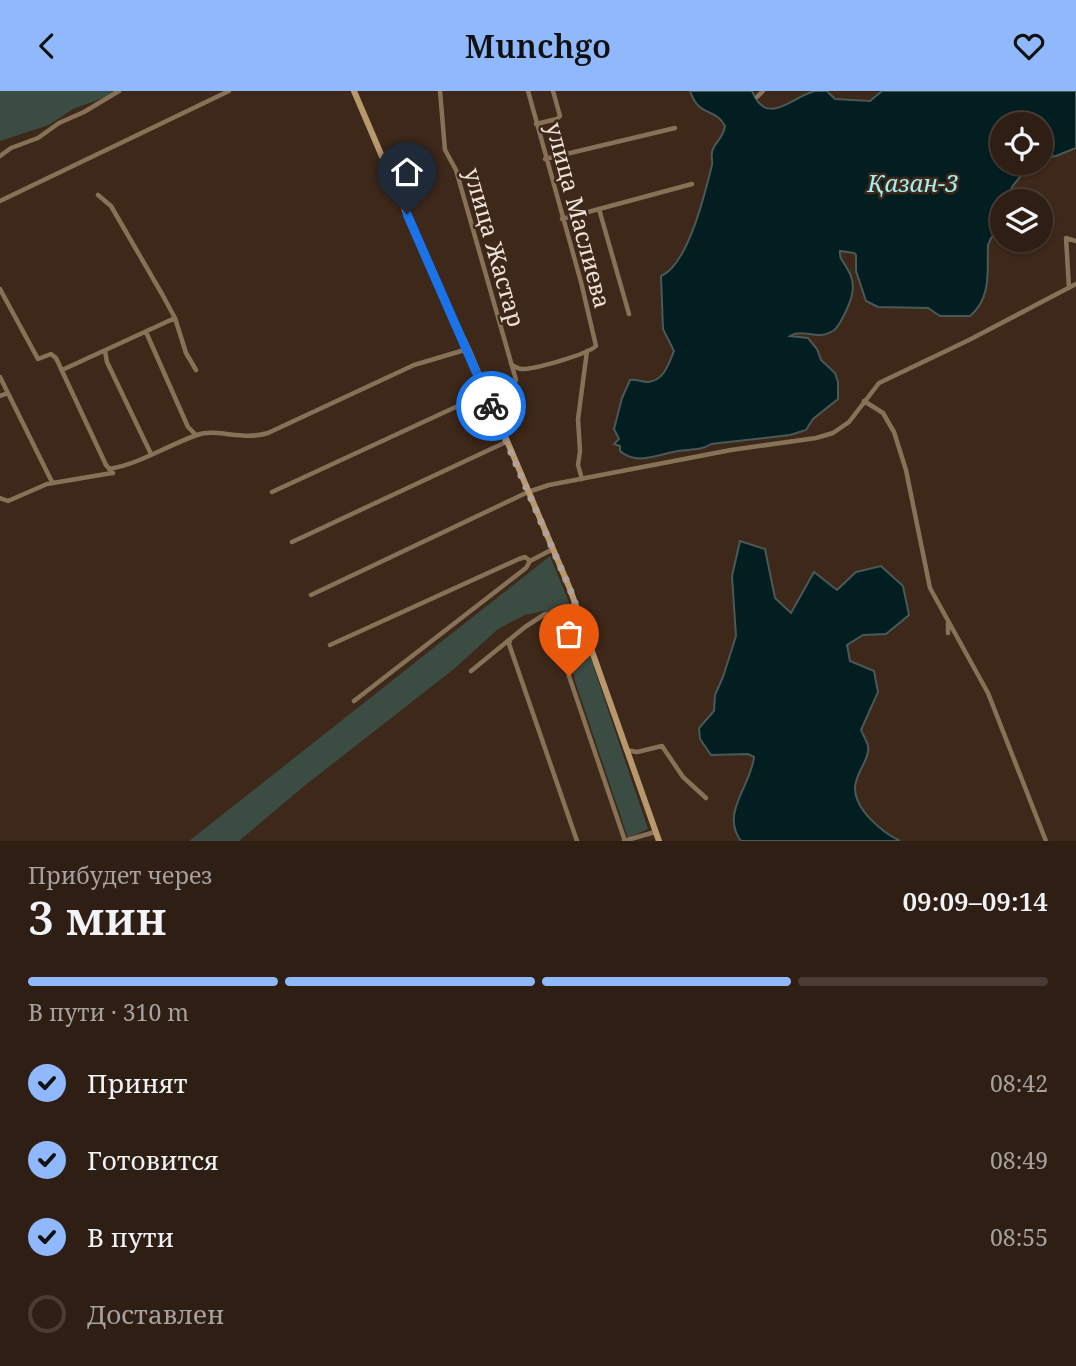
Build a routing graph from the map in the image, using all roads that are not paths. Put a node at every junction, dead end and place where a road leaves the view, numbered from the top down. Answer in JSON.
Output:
{"nodes":[{"id":1,"x":120,"y":91,"type":"edge"},
{"id":2,"x":229,"y":91,"type":"edge"},
{"id":3,"x":354,"y":91,"type":"edge"},
{"id":4,"x":440,"y":91,"type":"edge"},
{"id":5,"x":528,"y":91,"type":"edge"},
{"id":6,"x":553,"y":91,"type":"edge"},
{"id":7,"x":763,"y":91,"type":"edge"},
{"id":8,"x":757,"y":97,"type":"dead end"},
{"id":9,"x":536,"y":124,"type":"junction"},
{"id":10,"x":675,"y":128,"type":"dead end"},
{"id":11,"x":0,"y":156,"type":"edge"},
{"id":12,"x":545,"y":159,"type":"junction"},
{"id":13,"x":692,"y":184,"type":"dead end"},
{"id":14,"x":97,"y":195,"type":"dead end"},
{"id":15,"x":0,"y":201,"type":"edge"},
{"id":16,"x":599,"y":209,"type":"junction"},
{"id":17,"x":562,"y":219,"type":"junction"},
{"id":18,"x":1076,"y":241,"type":"edge"},
{"id":19,"x":1076,"y":284,"type":"edge"},
{"id":20,"x":1069,"y":288,"type":"junction"},
{"id":21,"x":0,"y":289,"type":"edge"},
{"id":22,"x":629,"y":314,"type":"dead end"},
{"id":23,"x":175,"y":318,"type":"junction"},
{"id":24,"x":146,"y":332,"type":"junction"},
{"id":25,"x":468,"y":349,"type":"junction"},
{"id":26,"x":105,"y":351,"type":"junction"},
{"id":27,"x":587,"y":351,"type":"junction"},
{"id":28,"x":511,"y":364,"type":"junction"},
{"id":29,"x":62,"y":370,"type":"junction"},
{"id":30,"x":196,"y":370,"type":"dead end"},
{"id":31,"x":0,"y":377,"type":"edge"},
{"id":32,"x":8,"y":393,"type":"junction"},
{"id":33,"x":487,"y":395,"type":"junction"},
{"id":34,"x":0,"y":396,"type":"edge"},
{"id":35,"x":863,"y":401,"type":"junction"},
{"id":36,"x":197,"y":435,"type":"junction"},
{"id":37,"x":506,"y":442,"type":"junction"},
{"id":38,"x":151,"y":454,"type":"junction"},
{"id":39,"x":109,"y":469,"type":"junction"},
{"id":40,"x":582,"y":479,"type":"junction"},
{"id":41,"x":53,"y":483,"type":"junction"},
{"id":42,"x":272,"y":492,"type":"dead end"},
{"id":43,"x":528,"y":492,"type":"junction"},
{"id":44,"x":0,"y":498,"type":"edge"},
{"id":45,"x":292,"y":542,"type":"dead end"},
{"id":46,"x":553,"y":549,"type":"junction"},
{"id":47,"x":530,"y":561,"type":"junction"},
{"id":48,"x":311,"y":595,"type":"dead end"},
{"id":49,"x":948,"y":622,"type":"junction"},
{"id":50,"x":948,"y":633,"type":"dead end"},
{"id":51,"x":510,"y":640,"type":"junction"},
{"id":52,"x":330,"y":645,"type":"dead end"},
{"id":53,"x":590,"y":645,"type":"junction"},
{"id":54,"x":575,"y":650,"type":"junction"},
{"id":55,"x":471,"y":671,"type":"dead end"},
{"id":56,"x":354,"y":701,"type":"dead end"},
{"id":57,"x":625,"y":750,"type":"junction"},
{"id":58,"x":706,"y":798,"type":"dead end"},
{"id":59,"x":655,"y":832,"type":"junction"},
{"id":60,"x":577,"y":841,"type":"edge"},
{"id":61,"x":625,"y":841,"type":"edge"},
{"id":62,"x":659,"y":841,"type":"edge"},
{"id":63,"x":1046,"y":841,"type":"edge"}],
"edges":[{"from":1,"to":11,"type":"street"},
{"from":2,"to":15,"type":"street"},
{"from":3,"to":25,"type":"main road"},
{"from":4,"to":28,"type":"street","name":"улица Жастар"},
{"from":5,"to":9,"type":"street","name":"улица Маслиева"},
{"from":6,"to":9,"type":"street"},
{"from":7,"to":8,"type":"street"},
{"from":9,"to":12,"type":"street","name":"улица Маслиева"},
{"from":10,"to":12,"type":"street"},
{"from":12,"to":17,"type":"street","name":"улица Маслиева"},
{"from":13,"to":16,"type":"street"},
{"from":14,"to":23,"type":"street"},
{"from":16,"to":17,"type":"street"},
{"from":16,"to":22,"type":"street"},
{"from":17,"to":27,"type":"street","name":"улица Маслиева"},
{"from":18,"to":20,"type":"street"},
{"from":19,"to":20,"type":"street"},
{"from":20,"to":35,"type":"street"},
{"from":21,"to":29,"type":"street"},
{"from":23,"to":24,"type":"street"},
{"from":23,"to":30,"type":"street"},
{"from":24,"to":26,"type":"street"},
{"from":24,"to":36,"type":"street"},
{"from":25,"to":33,"type":"main road"},
{"from":25,"to":36,"type":"street"},
{"from":26,"to":29,"type":"street"},
{"from":26,"to":38,"type":"street"},
{"from":27,"to":28,"type":"street"},
{"from":27,"to":40,"type":"street"},
{"from":28,"to":33,"type":"street"},
{"from":29,"to":39,"type":"street"},
{"from":31,"to":32,"type":"street"},
{"from":32,"to":34,"type":"street"},
{"from":32,"to":41,"type":"street"},
{"from":33,"to":37,"type":"main road"},
{"from":33,"to":42,"type":"street"},
{"from":35,"to":40,"type":"street"},
{"from":35,"to":49,"type":"street"},
{"from":36,"to":38,"type":"street"},
{"from":37,"to":43,"type":"main road"},
{"from":37,"to":45,"type":"street"},
{"from":38,"to":39,"type":"street"},
{"from":39,"to":41,"type":"street"},
{"from":40,"to":43,"type":"street"},
{"from":41,"to":44,"type":"street"},
{"from":43,"to":46,"type":"main road"},
{"from":43,"to":48,"type":"street"},
{"from":46,"to":47,"type":"street"},
{"from":46,"to":53,"type":"main road"},
{"from":47,"to":52,"type":"street"},
{"from":47,"to":56,"type":"street"},
{"from":49,"to":50,"type":"street"},
{"from":49,"to":63,"type":"street"},
{"from":51,"to":54,"type":"street"},
{"from":51,"to":55,"type":"street"},
{"from":51,"to":60,"type":"street"},
{"from":53,"to":54,"type":"street"},
{"from":53,"to":57,"type":"main road"},
{"from":54,"to":61,"type":"street"},
{"from":57,"to":58,"type":"street"},
{"from":57,"to":59,"type":"main road"},
{"from":59,"to":61,"type":"street"},
{"from":59,"to":62,"type":"main road"}]}
